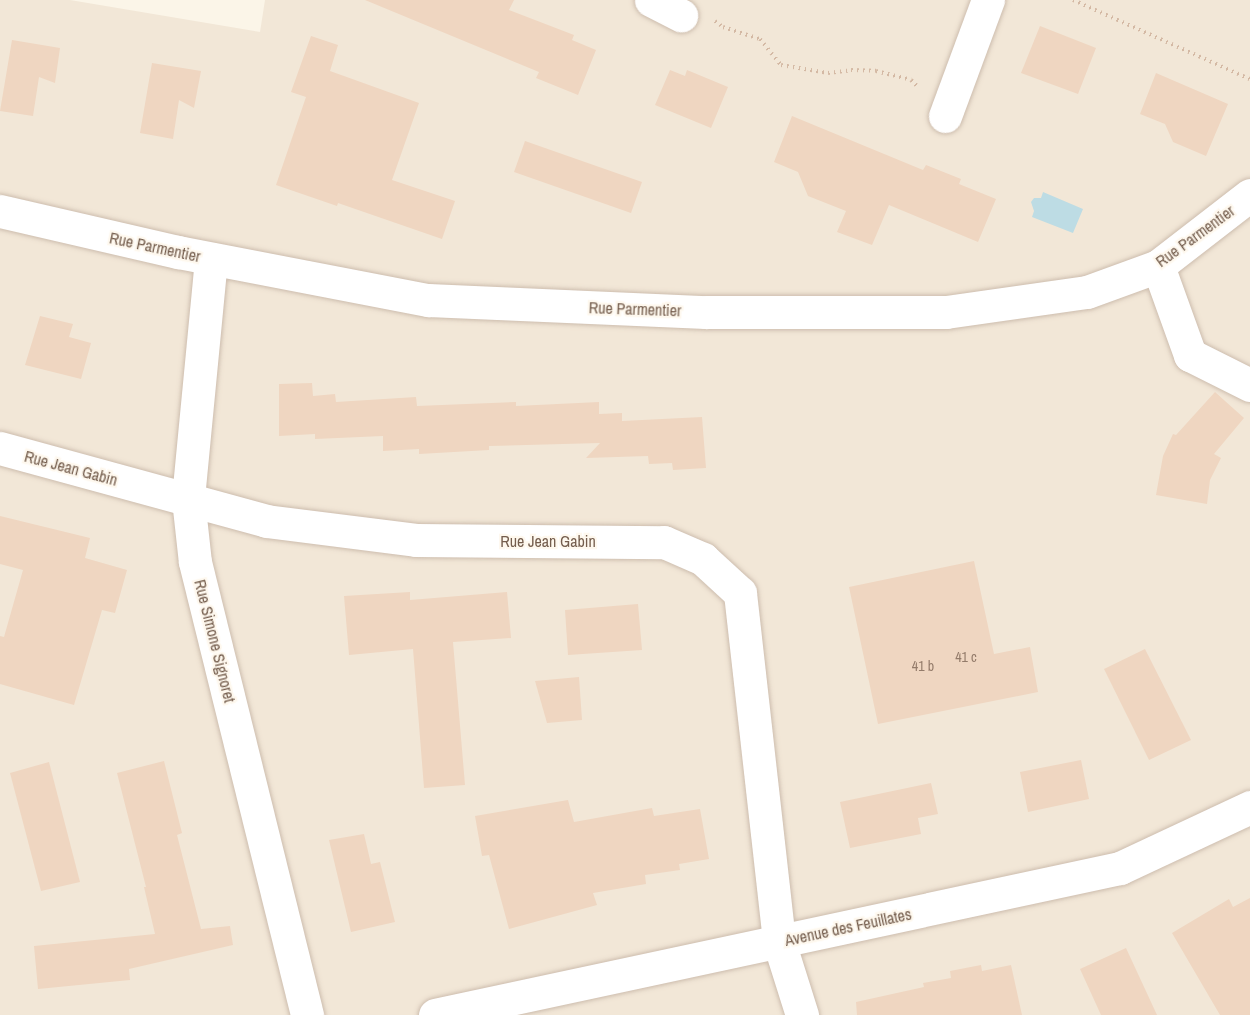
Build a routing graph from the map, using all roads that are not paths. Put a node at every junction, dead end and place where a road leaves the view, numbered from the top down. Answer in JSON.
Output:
{"nodes":[{"id":1,"x":651,"y":0,"type":"edge"},
{"id":2,"x":988,"y":0,"type":"edge"},
{"id":3,"x":697,"y":14,"type":"road end"},
{"id":4,"x":945,"y":116,"type":"road end"},
{"id":5,"x":1250,"y":195,"type":"edge"},
{"id":6,"x":0,"y":211,"type":"edge"},
{"id":7,"x":211,"y":259,"type":"junction"},
{"id":8,"x":1158,"y":266,"type":"junction"},
{"id":9,"x":1250,"y":385,"type":"edge"},
{"id":10,"x":0,"y":448,"type":"edge"},
{"id":11,"x":188,"y":499,"type":"junction"},
{"id":12,"x":1250,"y":807,"type":"edge"},
{"id":13,"x":779,"y":942,"type":"junction"},
{"id":14,"x":307,"y":1015,"type":"edge"},
{"id":15,"x":435,"y":1015,"type":"edge"},
{"id":16,"x":802,"y":1015,"type":"edge"}],
"edges":[{"from":1,"to":3,"type":"street"},
{"from":2,"to":4,"type":"street"},
{"from":5,"to":8,"type":"street","name":"Rue Parmentier"},
{"from":6,"to":7,"type":"street","name":"Rue Parmentier"},
{"from":7,"to":8,"type":"street","name":"Rue Parmentier"},
{"from":7,"to":11,"type":"street","name":"Rue Simone Signoret"},
{"from":8,"to":9,"type":"street"},
{"from":10,"to":11,"type":"street","name":"Rue Jean Gabin"},
{"from":11,"to":13,"type":"street","name":"Rue Jean Gabin"},
{"from":11,"to":14,"type":"street","name":"Rue Simone Signoret"},
{"from":12,"to":13,"type":"street","name":"Avenue des Feuillates"},
{"from":13,"to":15,"type":"street","name":"Avenue des Feuillates"},
{"from":13,"to":16,"type":"street","name":"Rue Jean Gabin"}]}
